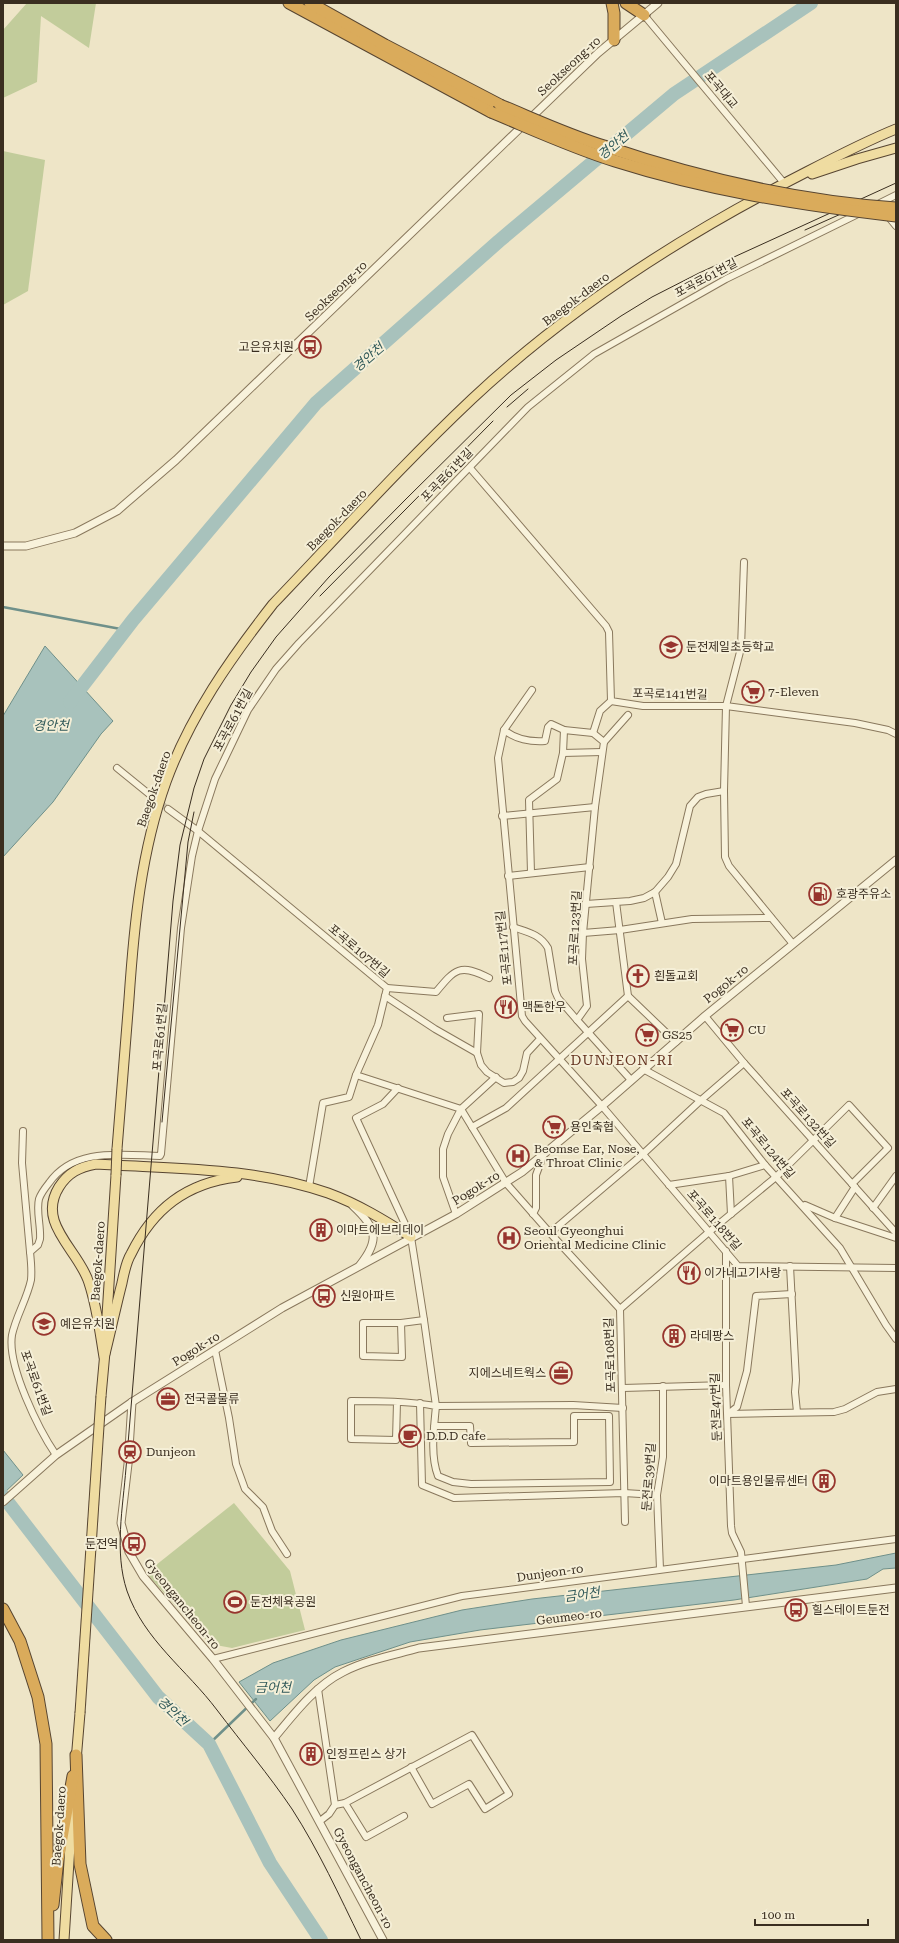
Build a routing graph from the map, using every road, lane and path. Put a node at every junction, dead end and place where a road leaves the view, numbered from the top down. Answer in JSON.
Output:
{"nodes":[{"id":1,"x":289,"y":3,"type":"edge"},
{"id":2,"x":310,"y":3,"type":"edge"},
{"id":3,"x":324,"y":3,"type":"edge"},
{"id":4,"x":612,"y":3,"type":"edge"},
{"id":5,"x":626,"y":3,"type":"edge"},
{"id":6,"x":633,"y":3,"type":"edge"},
{"id":7,"x":658,"y":3,"type":"edge"},
{"id":8,"x":647,"y":18,"type":"junction"},
{"id":9,"x":614,"y":40,"type":"junction"},
{"id":10,"x":386,"y":45,"type":"junction"},
{"id":11,"x":495,"y":109,"type":"junction"},
{"id":12,"x":896,"y":129,"type":"edge"},
{"id":13,"x":896,"y":148,"type":"edge"},
{"id":14,"x":784,"y":183,"type":"junction"},
{"id":15,"x":896,"y":195,"type":"edge"},
{"id":16,"x":878,"y":204,"type":"junction"},
{"id":17,"x":896,"y":208,"type":"edge"},
{"id":18,"x":896,"y":216,"type":"edge"},
{"id":19,"x":896,"y":226,"type":"edge"},
{"id":20,"x":470,"y":468,"type":"junction"},
{"id":21,"x":3,"y":546,"type":"edge"},
{"id":22,"x":744,"y":562,"type":"dead end"},
{"id":23,"x":532,"y":690,"type":"dead end"},
{"id":24,"x":611,"y":701,"type":"junction"},
{"id":25,"x":726,"y":706,"type":"junction"},
{"id":26,"x":628,"y":715,"type":"dead end"},
{"id":27,"x":504,"y":730,"type":"junction"},
{"id":28,"x":564,"y":730,"type":"junction"},
{"id":29,"x":593,"y":733,"type":"junction"},
{"id":30,"x":896,"y":734,"type":"edge"},
{"id":31,"x":604,"y":742,"type":"junction"},
{"id":32,"x":602,"y":752,"type":"junction"},
{"id":33,"x":564,"y":753,"type":"junction"},
{"id":34,"x":117,"y":768,"type":"dead end"},
{"id":35,"x":724,"y":791,"type":"junction"},
{"id":36,"x":149,"y":794,"type":"tunnel mouth"},
{"id":37,"x":595,"y":807,"type":"junction"},
{"id":38,"x":168,"y":809,"type":"tunnel mouth"},
{"id":39,"x":528,"y":813,"type":"junction"},
{"id":40,"x":502,"y":816,"type":"junction"},
{"id":41,"x":198,"y":831,"type":"junction"},
{"id":42,"x":896,"y":860,"type":"edge"},
{"id":43,"x":590,"y":867,"type":"junction"},
{"id":44,"x":531,"y":873,"type":"junction"},
{"id":45,"x":508,"y":876,"type":"junction"},
{"id":46,"x":655,"y":892,"type":"junction"},
{"id":47,"x":616,"y":902,"type":"junction"},
{"id":48,"x":586,"y":904,"type":"junction"},
{"id":49,"x":771,"y":918,"type":"junction"},
{"id":50,"x":662,"y":923,"type":"junction"},
{"id":51,"x":513,"y":927,"type":"junction"},
{"id":52,"x":620,"y":930,"type":"junction"},
{"id":53,"x":583,"y":933,"type":"junction"},
{"id":54,"x":793,"y":944,"type":"junction"},
{"id":55,"x":489,"y":978,"type":"dead end"},
{"id":56,"x":387,"y":988,"type":"junction"},
{"id":57,"x":385,"y":996,"type":"junction"},
{"id":58,"x":628,"y":996,"type":"junction"},
{"id":59,"x":705,"y":1016,"type":"junction"},
{"id":60,"x":447,"y":1018,"type":"dead end"},
{"id":61,"x":577,"y":1020,"type":"junction"},
{"id":62,"x":588,"y":1033,"type":"junction"},
{"id":63,"x":540,"y":1039,"type":"junction"},
{"id":64,"x":676,"y":1042,"type":"junction"},
{"id":65,"x":477,"y":1053,"type":"junction"},
{"id":66,"x":558,"y":1059,"type":"junction"},
{"id":67,"x":744,"y":1063,"type":"junction"},
{"id":68,"x":643,"y":1069,"type":"junction"},
{"id":69,"x":356,"y":1075,"type":"junction"},
{"id":70,"x":496,"y":1077,"type":"junction"},
{"id":71,"x":631,"y":1080,"type":"junction"},
{"id":72,"x":398,"y":1088,"type":"junction"},
{"id":73,"x":700,"y":1101,"type":"junction"},
{"id":74,"x":602,"y":1106,"type":"junction"},
{"id":75,"x":461,"y":1109,"type":"junction"},
{"id":76,"x":472,"y":1127,"type":"junction"},
{"id":77,"x":23,"y":1131,"type":"dead end"},
{"id":78,"x":812,"y":1140,"type":"junction"},
{"id":79,"x":643,"y":1154,"type":"junction"},
{"id":80,"x":543,"y":1156,"type":"junction"},
{"id":81,"x":765,"y":1165,"type":"junction"},
{"id":82,"x":257,"y":1175,"type":"junction"},
{"id":83,"x":729,"y":1176,"type":"junction"},
{"id":84,"x":896,"y":1176,"type":"edge"},
{"id":85,"x":776,"y":1177,"type":"junction"},
{"id":86,"x":506,"y":1183,"type":"junction"},
{"id":87,"x":669,"y":1185,"type":"junction"},
{"id":88,"x":853,"y":1185,"type":"junction"},
{"id":89,"x":309,"y":1187,"type":"junction"},
{"id":90,"x":347,"y":1201,"type":"junction"},
{"id":91,"x":800,"y":1202,"type":"junction"},
{"id":92,"x":873,"y":1208,"type":"junction"},
{"id":93,"x":456,"y":1214,"type":"junction"},
{"id":94,"x":533,"y":1214,"type":"junction"},
{"id":95,"x":731,"y":1214,"type":"junction"},
{"id":96,"x":835,"y":1218,"type":"junction"},
{"id":97,"x":709,"y":1232,"type":"junction"},
{"id":98,"x":550,"y":1233,"type":"junction"},
{"id":99,"x":896,"y":1233,"type":"edge"},
{"id":100,"x":411,"y":1237,"type":"junction"},
{"id":101,"x":896,"y":1238,"type":"edge"},
{"id":102,"x":726,"y":1251,"type":"junction"},
{"id":103,"x":30,"y":1252,"type":"junction"},
{"id":104,"x":790,"y":1266,"type":"junction"},
{"id":105,"x":358,"y":1268,"type":"junction"},
{"id":106,"x":853,"y":1268,"type":"junction"},
{"id":107,"x":896,"y":1268,"type":"edge"},
{"id":108,"x":792,"y":1294,"type":"junction"},
{"id":109,"x":620,"y":1309,"type":"junction"},
{"id":110,"x":424,"y":1320,"type":"junction"},
{"id":111,"x":401,"y":1323,"type":"junction"},
{"id":112,"x":896,"y":1339,"type":"edge"},
{"id":113,"x":215,"y":1350,"type":"junction"},
{"id":114,"x":104,"y":1357,"type":"junction"},
{"id":115,"x":726,"y":1385,"type":"junction"},
{"id":116,"x":663,"y":1386,"type":"junction"},
{"id":117,"x":623,"y":1388,"type":"junction"},
{"id":118,"x":896,"y":1389,"type":"edge"},
{"id":119,"x":132,"y":1402,"type":"junction"},
{"id":120,"x":397,"y":1402,"type":"junction"},
{"id":121,"x":420,"y":1403,"type":"junction"},
{"id":122,"x":436,"y":1406,"type":"junction"},
{"id":123,"x":623,"y":1408,"type":"junction"},
{"id":124,"x":797,"y":1412,"type":"junction"},
{"id":125,"x":728,"y":1414,"type":"junction"},
{"id":126,"x":434,"y":1426,"type":"junction"},
{"id":127,"x":56,"y":1455,"type":"junction"},
{"id":128,"x":624,"y":1493,"type":"junction"},
{"id":129,"x":657,"y":1495,"type":"junction"},
{"id":130,"x":3,"y":1502,"type":"edge"},
{"id":131,"x":625,"y":1522,"type":"dead end"},
{"id":132,"x":896,"y":1539,"type":"edge"},
{"id":133,"x":287,"y":1554,"type":"dead end"},
{"id":134,"x":742,"y":1559,"type":"junction"},
{"id":135,"x":660,"y":1570,"type":"junction"},
{"id":136,"x":896,"y":1588,"type":"edge"},
{"id":137,"x":746,"y":1606,"type":"junction"},
{"id":138,"x":3,"y":1609,"type":"edge"},
{"id":139,"x":213,"y":1659,"type":"junction"},
{"id":140,"x":318,"y":1689,"type":"junction"},
{"id":141,"x":274,"y":1738,"type":"junction"},
{"id":142,"x":76,"y":1755,"type":"junction"},
{"id":143,"x":411,"y":1768,"type":"junction"},
{"id":144,"x":345,"y":1803,"type":"junction"},
{"id":145,"x":335,"y":1804,"type":"junction"},
{"id":146,"x":404,"y":1816,"type":"dead end"},
{"id":147,"x":320,"y":1821,"type":"junction"},
{"id":148,"x":48,"y":1940,"type":"edge"},
{"id":149,"x":64,"y":1940,"type":"edge"},
{"id":150,"x":106,"y":1940,"type":"edge"},
{"id":151,"x":383,"y":1940,"type":"edge"}],
"edges":[{"from":1,"to":11,"type":"highway"},
{"from":2,"to":10,"type":"highway"},
{"from":3,"to":10,"type":"highway"},
{"from":4,"to":9,"type":"highway"},
{"from":5,"to":8,"type":"highway"},
{"from":6,"to":8,"type":"highway"},
{"from":7,"to":8,"type":"street","name":"Seokseong-ro"},
{"from":8,"to":9,"type":"street","name":"Seokseong-ro"},
{"from":8,"to":14,"type":"street","name":"포곡대교"},
{"from":9,"to":21,"type":"street","name":"Seokseong-ro"},
{"from":10,"to":11,"type":"highway"},
{"from":11,"to":17,"type":"highway","bridge":true},
{"from":11,"to":18,"type":"highway","bridge":true},
{"from":12,"to":14,"type":"main road","name":"Baegok-daero"},
{"from":13,"to":14,"type":"main road"},
{"from":14,"to":114,"type":"main road","name":"Baegok-daero","bridge":true},
{"from":15,"to":16,"type":"street","name":"포곡로61번길"},
{"from":16,"to":19,"type":"street"},
{"from":16,"to":20,"type":"street","name":"포곡로61번길"},
{"from":20,"to":24,"type":"street"},
{"from":20,"to":41,"type":"street","name":"포곡로61번길"},
{"from":22,"to":25,"type":"street"},
{"from":23,"to":27,"type":"street"},
{"from":24,"to":25,"type":"street","name":"포곡로141번길"},
{"from":24,"to":29,"type":"street"},
{"from":25,"to":30,"type":"street","name":"포곡로141번길"},
{"from":25,"to":35,"type":"street"},
{"from":26,"to":31,"type":"street"},
{"from":27,"to":28,"type":"street"},
{"from":27,"to":40,"type":"street","name":"포곡로117번길"},
{"from":28,"to":29,"type":"street"},
{"from":28,"to":33,"type":"street"},
{"from":29,"to":31,"type":"street"},
{"from":31,"to":32,"type":"street","name":"포곡로123번길"},
{"from":32,"to":33,"type":"street"},
{"from":32,"to":37,"type":"street","name":"포곡로123번길"},
{"from":33,"to":39,"type":"street"},
{"from":34,"to":36,"type":"street"},
{"from":35,"to":46,"type":"street"},
{"from":35,"to":49,"type":"street"},
{"from":37,"to":39,"type":"street"},
{"from":37,"to":43,"type":"street","name":"포곡로123번길"},
{"from":38,"to":41,"type":"street","name":"포곡로107번길"},
{"from":39,"to":40,"type":"street"},
{"from":39,"to":44,"type":"street"},
{"from":40,"to":45,"type":"street","name":"포곡로117번길"},
{"from":41,"to":56,"type":"street","name":"포곡로107번길"},
{"from":41,"to":103,"type":"street","name":"포곡로61번길"},
{"from":42,"to":54,"type":"street","name":"Pogok-ro"},
{"from":43,"to":44,"type":"street"},
{"from":43,"to":48,"type":"street","name":"포곡로123번길"},
{"from":44,"to":45,"type":"street"},
{"from":45,"to":51,"type":"street","name":"포곡로117번길"},
{"from":46,"to":47,"type":"street"},
{"from":46,"to":50,"type":"street"},
{"from":47,"to":48,"type":"street"},
{"from":47,"to":52,"type":"street"},
{"from":48,"to":53,"type":"street","name":"포곡로123번길"},
{"from":49,"to":50,"type":"street"},
{"from":49,"to":54,"type":"street"},
{"from":50,"to":52,"type":"street"},
{"from":51,"to":61,"type":"street"},
{"from":51,"to":63,"type":"street","name":"포곡로117번길"},
{"from":52,"to":53,"type":"street"},
{"from":52,"to":58,"type":"street"},
{"from":53,"to":61,"type":"street","name":"포곡로123번길"},
{"from":54,"to":59,"type":"street","name":"Pogok-ro"},
{"from":55,"to":56,"type":"street"},
{"from":56,"to":57,"type":"street","name":"포곡로107번길"},
{"from":57,"to":65,"type":"street"},
{"from":57,"to":69,"type":"street","name":"포곡로107번길"},
{"from":58,"to":62,"type":"street"},
{"from":58,"to":64,"type":"street"},
{"from":59,"to":64,"type":"street","name":"Pogok-ro"},
{"from":59,"to":67,"type":"street","name":"포곡로132번길"},
{"from":60,"to":65,"type":"street"},
{"from":61,"to":62,"type":"street"},
{"from":62,"to":66,"type":"street"},
{"from":62,"to":71,"type":"street"},
{"from":63,"to":66,"type":"street","name":"포곡로117번길"},
{"from":63,"to":70,"type":"street"},
{"from":64,"to":68,"type":"street","name":"Pogok-ro"},
{"from":65,"to":70,"type":"street"},
{"from":66,"to":74,"type":"street","name":"포곡로117번길"},
{"from":66,"to":76,"type":"street"},
{"from":67,"to":73,"type":"street"},
{"from":67,"to":78,"type":"street","name":"포곡로132번길"},
{"from":68,"to":71,"type":"street","name":"Pogok-ro"},
{"from":68,"to":73,"type":"street","name":"포곡로124번길"},
{"from":69,"to":72,"type":"street"},
{"from":69,"to":89,"type":"street","name":"포곡로107번길"},
{"from":70,"to":75,"type":"street"},
{"from":71,"to":74,"type":"street","name":"Pogok-ro"},
{"from":72,"to":75,"type":"street"},
{"from":72,"to":100,"type":"street"},
{"from":73,"to":79,"type":"street"},
{"from":73,"to":81,"type":"street","name":"포곡로124번길"},
{"from":74,"to":79,"type":"street","name":"포곡로118번길"},
{"from":74,"to":80,"type":"street","name":"Pogok-ro"},
{"from":75,"to":76,"type":"street"},
{"from":75,"to":93,"type":"street"},
{"from":76,"to":86,"type":"street"},
{"from":77,"to":103,"type":"street"},
{"from":78,"to":85,"type":"street"},
{"from":78,"to":88,"type":"street","name":"포곡로132번길"},
{"from":78,"to":88,"type":"street"},
{"from":79,"to":87,"type":"street","name":"포곡로118번길"},
{"from":79,"to":98,"type":"street"},
{"from":80,"to":86,"type":"street","name":"Pogok-ro"},
{"from":80,"to":94,"type":"street"},
{"from":81,"to":83,"type":"street"},
{"from":81,"to":85,"type":"street","name":"포곡로124번길"},
{"from":82,"to":89,"type":"main road"},
{"from":82,"to":114,"type":"main road"},
{"from":82,"to":114,"type":"main road"},
{"from":83,"to":87,"type":"street"},
{"from":83,"to":95,"type":"street"},
{"from":84,"to":92,"type":"street"},
{"from":85,"to":91,"type":"street","name":"포곡로124번길"},
{"from":85,"to":95,"type":"street"},
{"from":86,"to":93,"type":"street","name":"Pogok-ro"},
{"from":86,"to":94,"type":"street","name":"포곡로108번길"},
{"from":87,"to":97,"type":"street","name":"포곡로118번길"},
{"from":88,"to":92,"type":"street","name":"포곡로132번길"},
{"from":88,"to":96,"type":"street"},
{"from":89,"to":90,"type":"main road"},
{"from":90,"to":100,"type":"main road"},
{"from":90,"to":105,"type":"street"},
{"from":91,"to":96,"type":"street"},
{"from":91,"to":106,"type":"street","name":"포곡로124번길"},
{"from":92,"to":99,"type":"street","name":"포곡로132번길"},
{"from":93,"to":100,"type":"street","name":"Pogok-ro"},
{"from":94,"to":98,"type":"street","name":"포곡로108번길"},
{"from":95,"to":97,"type":"street"},
{"from":96,"to":101,"type":"street"},
{"from":97,"to":102,"type":"street","name":"포곡로118번길"},
{"from":97,"to":109,"type":"street"},
{"from":98,"to":109,"type":"street","name":"포곡로108번길"},
{"from":100,"to":105,"type":"street","name":"Pogok-ro"},
{"from":100,"to":110,"type":"street"},
{"from":102,"to":104,"type":"street","name":"포곡로118번길"},
{"from":102,"to":115,"type":"street","name":"둔전로47번길"},
{"from":103,"to":127,"type":"street","name":"포곡로61번길"},
{"from":104,"to":106,"type":"street","name":"포곡로118번길"},
{"from":104,"to":108,"type":"street"},
{"from":105,"to":113,"type":"street","name":"Pogok-ro"},
{"from":106,"to":107,"type":"street","name":"포곡로118번길"},
{"from":106,"to":112,"type":"street","name":"포곡로124번길"},
{"from":108,"to":124,"type":"street"},
{"from":108,"to":125,"type":"street"},
{"from":109,"to":117,"type":"street","name":"포곡로108번길"},
{"from":110,"to":111,"type":"street"},
{"from":110,"to":122,"type":"street"},
{"from":111,"to":111,"type":"street"},
{"from":113,"to":119,"type":"street","name":"Pogok-ro"},
{"from":113,"to":133,"type":"street"},
{"from":114,"to":142,"type":"main road","name":"Baegok-daero","bridge":true},
{"from":115,"to":116,"type":"street"},
{"from":115,"to":125,"type":"street","name":"둔전로47번길"},
{"from":116,"to":117,"type":"street"},
{"from":116,"to":129,"type":"street","name":"둔전로39번길"},
{"from":117,"to":123,"type":"street","name":"포곡로108번길"},
{"from":118,"to":124,"type":"street"},
{"from":119,"to":127,"type":"street","name":"Pogok-ro"},
{"from":119,"to":139,"type":"street","name":"Gyeongancheon-ro"},
{"from":120,"to":120,"type":"street"},
{"from":120,"to":121,"type":"street"},
{"from":121,"to":122,"type":"street"},
{"from":121,"to":128,"type":"street"},
{"from":122,"to":123,"type":"street"},
{"from":122,"to":126,"type":"street"},
{"from":123,"to":128,"type":"street","name":"포곡로108번길"},
{"from":124,"to":125,"type":"street"},
{"from":125,"to":134,"type":"street","name":"둔전로47번길"},
{"from":126,"to":126,"type":"street"},
{"from":127,"to":130,"type":"street","name":"Pogok-ro"},
{"from":128,"to":129,"type":"street"},
{"from":128,"to":131,"type":"street","name":"포곡로108번길"},
{"from":129,"to":135,"type":"street","name":"둔전로39번길"},
{"from":132,"to":134,"type":"street","name":"Dunjeon-ro"},
{"from":134,"to":135,"type":"street","name":"Dunjeon-ro"},
{"from":134,"to":137,"type":"street","name":"둔전로47번길"},
{"from":135,"to":139,"type":"street","name":"Dunjeon-ro"},
{"from":136,"to":137,"type":"street","name":"Geumeo-ro"},
{"from":137,"to":140,"type":"street","name":"Geumeo-ro"},
{"from":138,"to":148,"type":"highway"},
{"from":139,"to":141,"type":"street","name":"Gyeongancheon-ro"},
{"from":140,"to":141,"type":"street","name":"Geumeo-ro"},
{"from":140,"to":145,"type":"street"},
{"from":141,"to":147,"type":"street","name":"Gyeongancheon-ro"},
{"from":142,"to":148,"type":"highway"},
{"from":142,"to":149,"type":"main road","name":"Baegok-daero"},
{"from":142,"to":150,"type":"highway"},
{"from":143,"to":143,"type":"street"},
{"from":143,"to":144,"type":"street"},
{"from":144,"to":145,"type":"street"},
{"from":144,"to":146,"type":"street"},
{"from":145,"to":147,"type":"street"},
{"from":147,"to":151,"type":"street","name":"Gyeongancheon-ro"}]}
